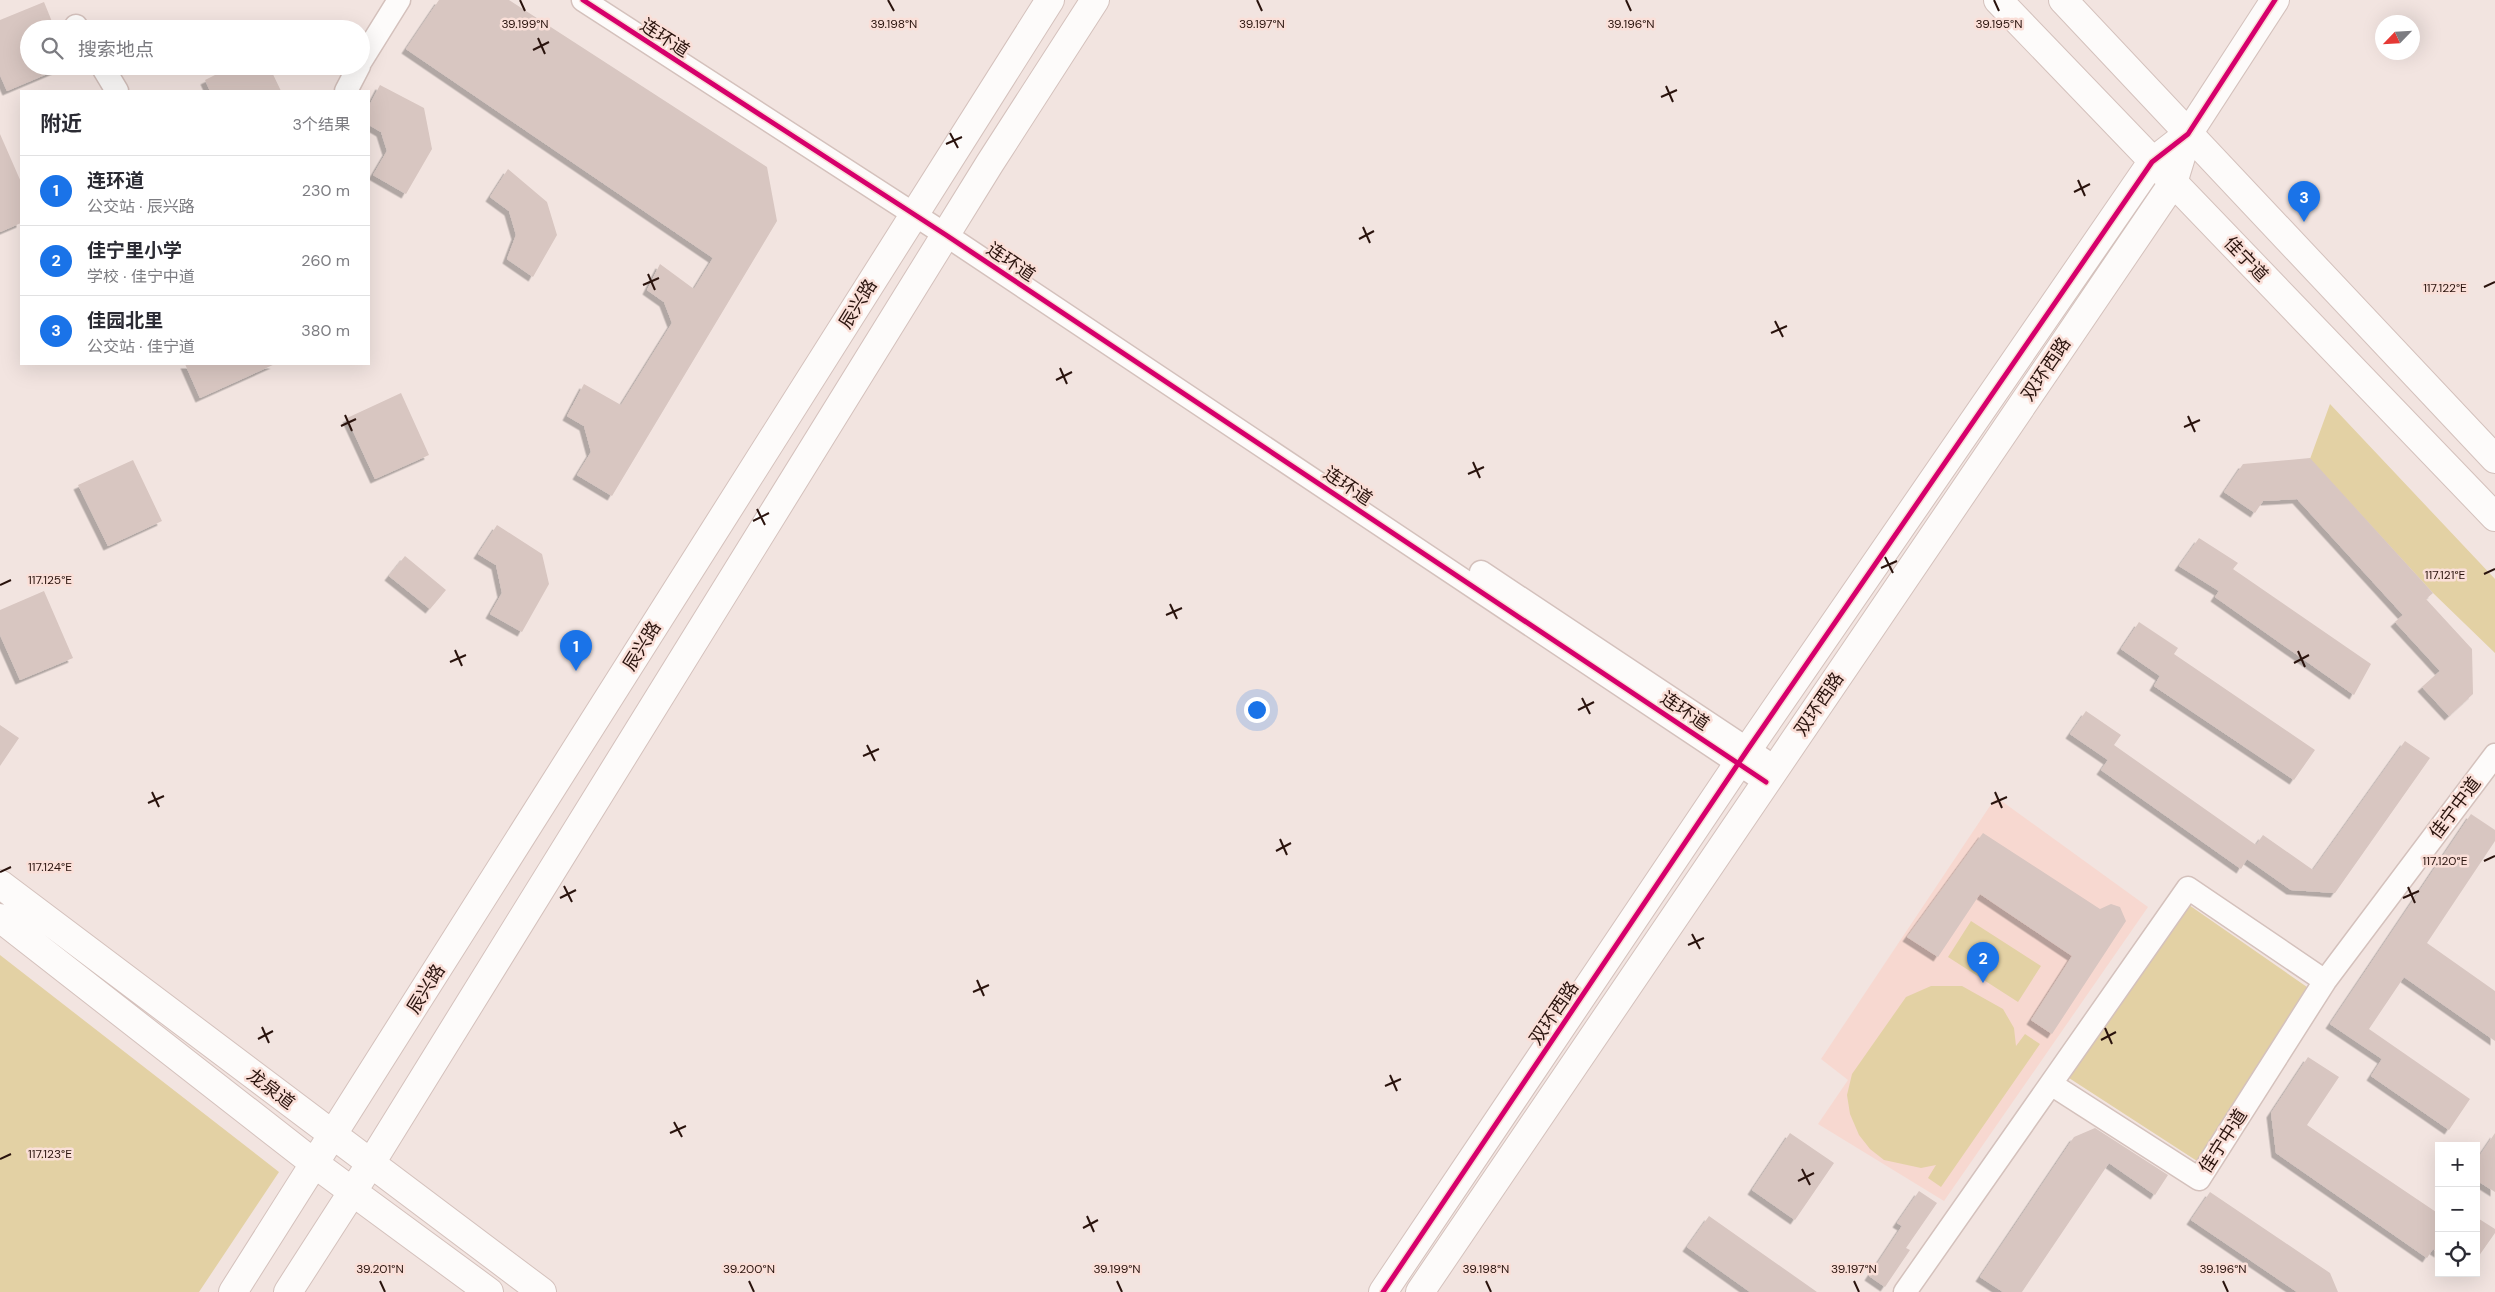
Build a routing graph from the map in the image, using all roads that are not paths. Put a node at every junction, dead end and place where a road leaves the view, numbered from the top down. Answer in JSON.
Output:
{"nodes":[{"id":1,"x":398,"y":0,"type":"edge"},
{"id":2,"x":583,"y":0,"type":"edge"},
{"id":3,"x":607,"y":0,"type":"edge"},
{"id":4,"x":1050,"y":0,"type":"edge"},
{"id":5,"x":1095,"y":0,"type":"edge"},
{"id":6,"x":1998,"y":0,"type":"edge"},
{"id":7,"x":2063,"y":0,"type":"edge"},
{"id":8,"x":2275,"y":0,"type":"edge"},
{"id":9,"x":370,"y":46,"type":"edge"},
{"id":10,"x":107,"y":75,"type":"edge"},
{"id":11,"x":354,"y":75,"type":"edge"},
{"id":12,"x":116,"y":90,"type":"edge"},
{"id":13,"x":346,"y":90,"type":"edge"},
{"id":14,"x":2188,"y":134,"type":"junction"},
{"id":15,"x":2152,"y":162,"type":"junction"},
{"id":16,"x":2173,"y":183,"type":"junction"},
{"id":17,"x":918,"y":209,"type":"junction"},
{"id":18,"x":949,"y":229,"type":"junction"},
{"id":19,"x":2495,"y":459,"type":"edge"},
{"id":20,"x":2495,"y":517,"type":"edge"},
{"id":21,"x":2495,"y":755,"type":"edge"},
{"id":22,"x":1744,"y":756,"type":"junction"},
{"id":23,"x":1771,"y":775,"type":"junction"},
{"id":24,"x":0,"y":884,"type":"edge"},
{"id":25,"x":0,"y":918,"type":"edge"},
{"id":26,"x":2325,"y":981,"type":"junction"},
{"id":27,"x":2051,"y":1084,"type":"junction"},
{"id":28,"x":333,"y":1136,"type":"junction"},
{"id":29,"x":371,"y":1163,"type":"junction"},
{"id":30,"x":315,"y":1164,"type":"junction"},
{"id":31,"x":353,"y":1192,"type":"junction"},
{"id":32,"x":232,"y":1292,"type":"edge"},
{"id":33,"x":288,"y":1292,"type":"edge"},
{"id":34,"x":489,"y":1292,"type":"edge"},
{"id":35,"x":542,"y":1292,"type":"edge"},
{"id":36,"x":1382,"y":1292,"type":"edge"},
{"id":37,"x":1420,"y":1292,"type":"edge"},
{"id":38,"x":1905,"y":1292,"type":"edge"}],
"edges":[{"from":1,"to":9,"type":"street"},
{"from":2,"to":17,"type":"street"},
{"from":3,"to":17,"type":"street","name":"连环道"},
{"from":4,"to":17,"type":"main road","name":"辰兴路"},
{"from":5,"to":18,"type":"main road"},
{"from":6,"to":15,"type":"main road","name":"佳宁道"},
{"from":7,"to":14,"type":"main road"},
{"from":8,"to":14,"type":"main road"},
{"from":10,"to":12,"type":"street"},
{"from":11,"to":13,"type":"street"},
{"from":14,"to":15,"type":"main road","name":"双环西路"},
{"from":14,"to":16,"type":"main road","name":"双环西路"},
{"from":14,"to":19,"type":"main road"},
{"from":15,"to":16,"type":"main road","name":"佳宁道"},
{"from":15,"to":22,"type":"main road","name":"双环西路"},
{"from":16,"to":20,"type":"main road","name":"佳宁道"},
{"from":16,"to":23,"type":"main road","name":"双环西路"},
{"from":17,"to":18,"type":"street","name":"连环道"},
{"from":17,"to":28,"type":"main road","name":"辰兴路"},
{"from":18,"to":22,"type":"street","name":"连环道"},
{"from":18,"to":29,"type":"main road"},
{"from":21,"to":26,"type":"street","name":"佳宁中道"},
{"from":22,"to":23,"type":"street","name":"连环道"},
{"from":22,"to":36,"type":"main road","name":"双环西路"},
{"from":23,"to":37,"type":"main road","name":"双环西路"},
{"from":24,"to":28,"type":"main road","name":"龙泉道"},
{"from":25,"to":30,"type":"main road","name":"龙泉道"},
{"from":26,"to":27,"type":"street"},
{"from":26,"to":27,"type":"street","name":"佳宁中道"},
{"from":27,"to":38,"type":"street"},
{"from":28,"to":29,"type":"main road","name":"龙泉道"},
{"from":28,"to":30,"type":"main road","name":"辰兴路"},
{"from":29,"to":31,"type":"main road"},
{"from":29,"to":35,"type":"main road","name":"龙泉道"},
{"from":30,"to":31,"type":"main road","name":"龙泉道"},
{"from":30,"to":32,"type":"main road","name":"辰兴路"},
{"from":31,"to":33,"type":"main road"},
{"from":31,"to":34,"type":"main road","name":"龙泉道"}]}
